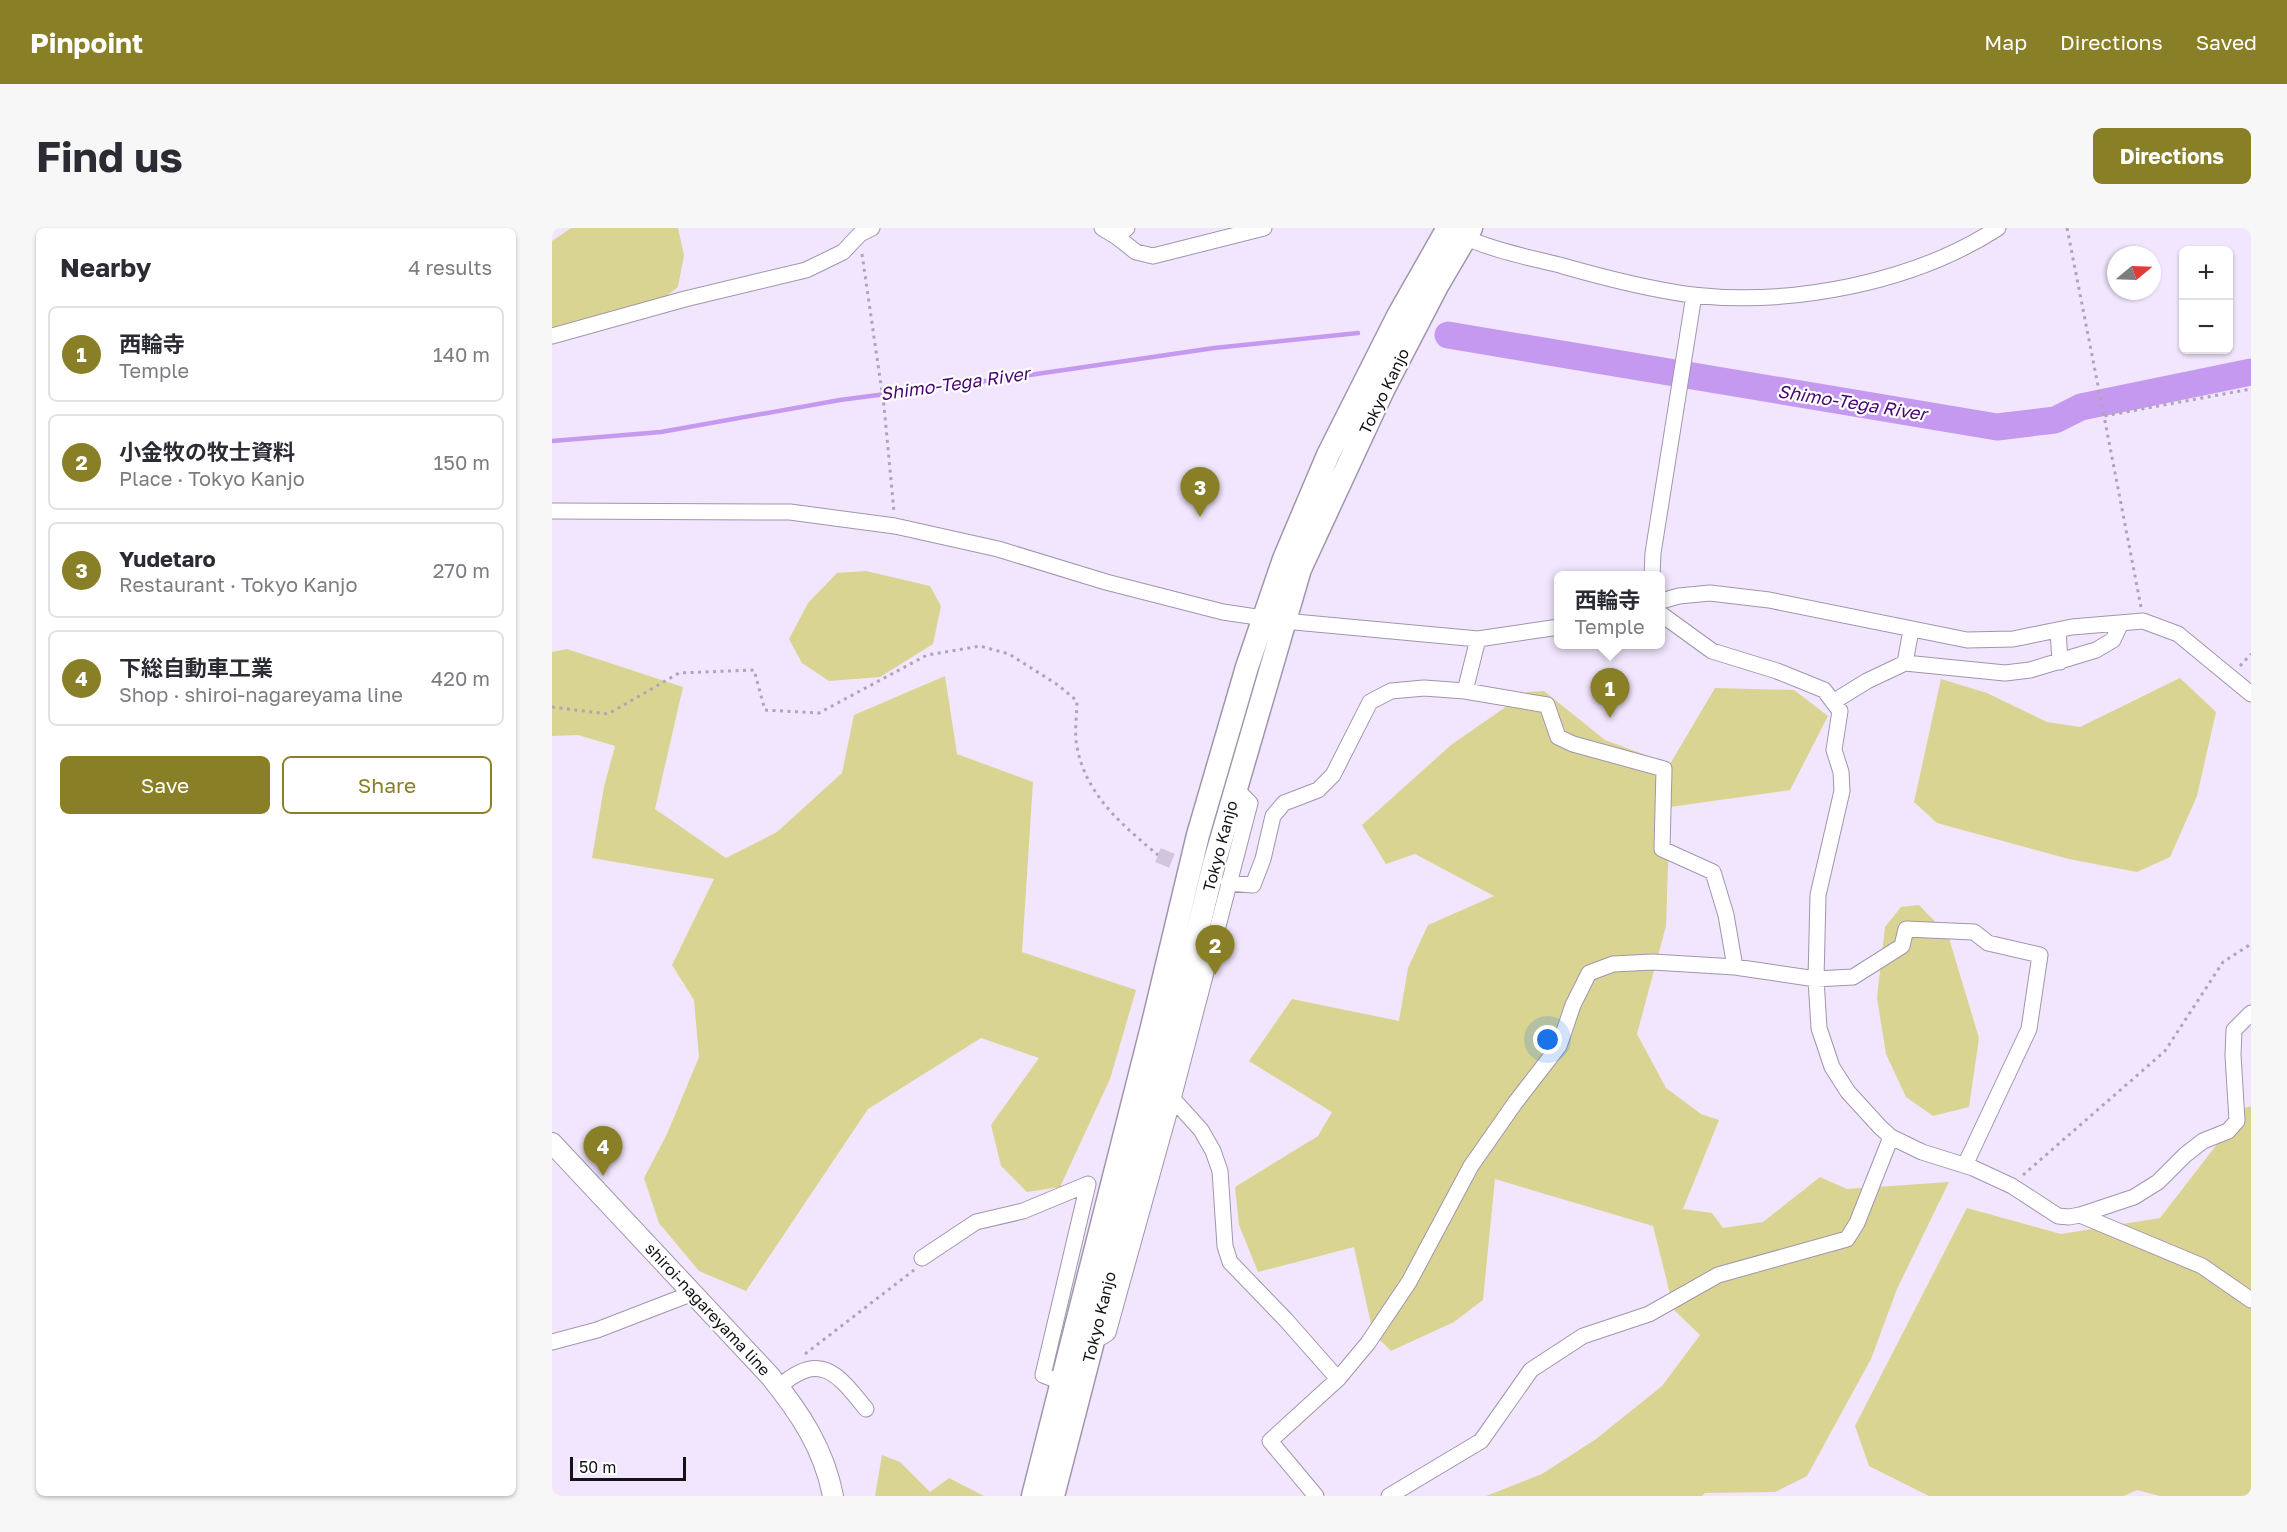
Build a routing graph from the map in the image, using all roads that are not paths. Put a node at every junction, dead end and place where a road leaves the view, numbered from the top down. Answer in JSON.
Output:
{"nodes":[{"id":1,"x":1102,"y":228,"type":"edge"},
{"id":2,"x":1264,"y":228,"type":"edge"},
{"id":3,"x":1998,"y":228,"type":"edge"},
{"id":4,"x":1458,"y":230,"type":"edge"},
{"id":5,"x":866,"y":231,"type":"edge"},
{"id":6,"x":1122,"y":232,"type":"edge"},
{"id":7,"x":1695,"y":295,"type":"junction"},
{"id":8,"x":552,"y":336,"type":"edge"},
{"id":9,"x":552,"y":511,"type":"edge"},
{"id":10,"x":1652,"y":571,"type":"edge"},
{"id":11,"x":1665,"y":600,"type":"edge"},
{"id":12,"x":1665,"y":617,"type":"edge"},
{"id":13,"x":1275,"y":619,"type":"junction"},
{"id":14,"x":2121,"y":623,"type":"junction"},
{"id":15,"x":1554,"y":628,"type":"edge"},
{"id":16,"x":1911,"y":630,"type":"junction"},
{"id":17,"x":2058,"y":630,"type":"junction"},
{"id":18,"x":1478,"y":639,"type":"junction"},
{"id":19,"x":2060,"y":662,"type":"junction"},
{"id":20,"x":1905,"y":663,"type":"junction"},
{"id":21,"x":1465,"y":691,"type":"junction"},
{"id":22,"x":2251,"y":694,"type":"edge"},
{"id":23,"x":1833,"y":702,"type":"junction"},
{"id":24,"x":1235,"y":788,"type":"junction"},
{"id":25,"x":1228,"y":883,"type":"junction"},
{"id":26,"x":1735,"y":967,"type":"junction"},
{"id":27,"x":1816,"y":979,"type":"junction"},
{"id":28,"x":2251,"y":1013,"type":"edge"},
{"id":29,"x":1164,"y":1026,"type":"junction"},
{"id":30,"x":1173,"y":1099,"type":"junction"},
{"id":31,"x":1891,"y":1137,"type":"junction"},
{"id":32,"x":552,"y":1143,"type":"edge"},
{"id":33,"x":1965,"y":1166,"type":"junction"},
{"id":34,"x":2080,"y":1215,"type":"junction"},
{"id":35,"x":922,"y":1258,"type":"road end"},
{"id":36,"x":693,"y":1293,"type":"junction"},
{"id":37,"x":2251,"y":1300,"type":"edge"},
{"id":38,"x":552,"y":1342,"type":"edge"},
{"id":39,"x":1086,"y":1343,"type":"junction"},
{"id":40,"x":1338,"y":1379,"type":"junction"},
{"id":41,"x":1061,"y":1382,"type":"junction"},
{"id":42,"x":779,"y":1387,"type":"junction"},
{"id":43,"x":866,"y":1408,"type":"dead end"},
{"id":44,"x":833,"y":1496,"type":"edge"},
{"id":45,"x":1033,"y":1496,"type":"edge"},
{"id":46,"x":1053,"y":1496,"type":"edge"},
{"id":47,"x":1316,"y":1496,"type":"edge"},
{"id":48,"x":1389,"y":1496,"type":"edge"}],
"edges":[{"from":1,"to":6,"type":"street"},
{"from":2,"to":6,"type":"street"},
{"from":3,"to":7,"type":"street"},
{"from":4,"to":7,"type":"street"},
{"from":4,"to":13,"type":"highway","name":"Tokyo Kanjo"},
{"from":5,"to":8,"type":"street"},
{"from":7,"to":10,"type":"street"},
{"from":9,"to":13,"type":"street"},
{"from":11,"to":16,"type":"street"},
{"from":12,"to":23,"type":"street"},
{"from":13,"to":18,"type":"street"},
{"from":13,"to":24,"type":"highway","name":"Tokyo Kanjo"},
{"from":13,"to":29,"type":"highway","name":"Tokyo Kanjo"},
{"from":14,"to":17,"type":"street"},
{"from":14,"to":19,"type":"street"},
{"from":14,"to":22,"type":"street"},
{"from":15,"to":18,"type":"street"},
{"from":16,"to":17,"type":"street"},
{"from":16,"to":20,"type":"street"},
{"from":17,"to":19,"type":"street"},
{"from":18,"to":21,"type":"street"},
{"from":19,"to":20,"type":"street"},
{"from":20,"to":23,"type":"street"},
{"from":21,"to":25,"type":"street"},
{"from":21,"to":26,"type":"street"},
{"from":23,"to":27,"type":"street"},
{"from":24,"to":25,"type":"street"},
{"from":24,"to":29,"type":"highway","name":"Tokyo Kanjo"},
{"from":25,"to":30,"type":"street"},
{"from":26,"to":27,"type":"street"},
{"from":26,"to":40,"type":"street"},
{"from":27,"to":31,"type":"street"},
{"from":27,"to":33,"type":"street"},
{"from":28,"to":34,"type":"street"},
{"from":29,"to":39,"type":"highway","name":"Tokyo Kanjo"},
{"from":30,"to":39,"type":"street"},
{"from":30,"to":40,"type":"street"},
{"from":31,"to":33,"type":"street"},
{"from":31,"to":48,"type":"street"},
{"from":32,"to":36,"type":"main road","name":"shiroi-nagareyama line"},
{"from":33,"to":34,"type":"street"},
{"from":34,"to":37,"type":"street"},
{"from":35,"to":41,"type":"street"},
{"from":36,"to":38,"type":"street"},
{"from":36,"to":42,"type":"main road","name":"shiroi-nagareyama line"},
{"from":39,"to":41,"type":"highway","name":"Tokyo Kanjo"},
{"from":39,"to":46,"type":"highway","name":"Tokyo Kanjo"},
{"from":40,"to":47,"type":"street"},
{"from":41,"to":45,"type":"highway","name":"Tokyo Kanjo"},
{"from":42,"to":43,"type":"street"},
{"from":42,"to":44,"type":"main road","name":"shiroi-nagareyama line"}]}
